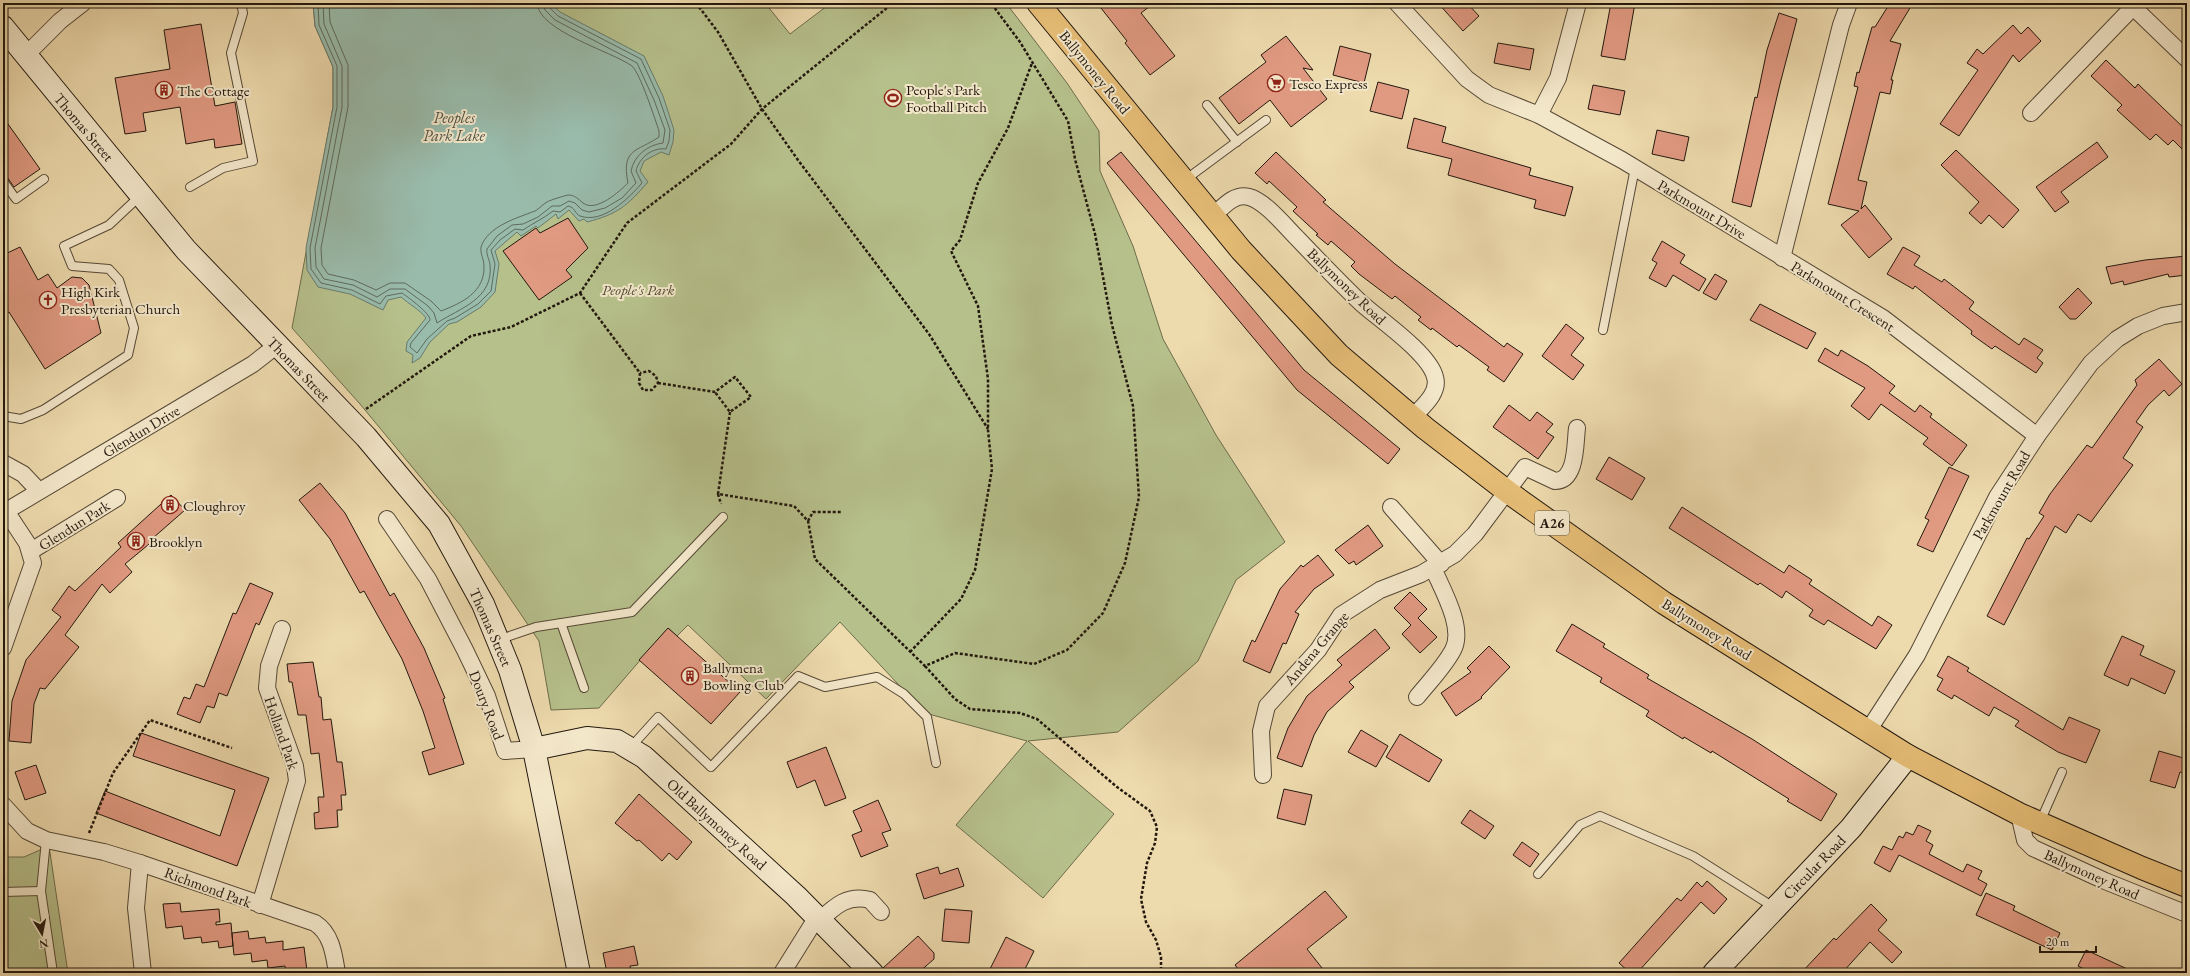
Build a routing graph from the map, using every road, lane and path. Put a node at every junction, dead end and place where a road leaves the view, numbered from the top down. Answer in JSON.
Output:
{"nodes":[{"id":1,"x":83,"y":3,"type":"edge"},
{"id":2,"x":241,"y":3,"type":"edge"},
{"id":3,"x":696,"y":3,"type":"edge"},
{"id":4,"x":892,"y":3,"type":"edge"},
{"id":5,"x":991,"y":3,"type":"edge"},
{"id":6,"x":1038,"y":3,"type":"edge"},
{"id":7,"x":1397,"y":3,"type":"edge"},
{"id":8,"x":1578,"y":3,"type":"edge"},
{"id":9,"x":1849,"y":3,"type":"edge"},
{"id":10,"x":2131,"y":5,"type":"edge"},
{"id":11,"x":3,"y":27,"type":"edge"},
{"id":12,"x":25,"y":56,"type":"junction"},
{"id":13,"x":2187,"y":59,"type":"edge"},
{"id":14,"x":1032,"y":63,"type":"junction"},
{"id":15,"x":1207,"y":105,"type":"dead end"},
{"id":16,"x":762,"y":109,"type":"junction"},
{"id":17,"x":2031,"y":113,"type":"dead end"},
{"id":18,"x":1539,"y":115,"type":"junction"},
{"id":19,"x":1266,"y":120,"type":"dead end"},
{"id":20,"x":1237,"y":142,"type":"junction"},
{"id":21,"x":1629,"y":164,"type":"junction"},
{"id":22,"x":44,"y":179,"type":"dead end"},
{"id":23,"x":1184,"y":180,"type":"junction"},
{"id":24,"x":3,"y":181,"type":"edge"},
{"id":25,"x":190,"y":187,"type":"dead end"},
{"id":26,"x":141,"y":195,"type":"junction"},
{"id":27,"x":1213,"y":216,"type":"junction"},
{"id":28,"x":1782,"y":258,"type":"junction"},
{"id":29,"x":580,"y":293,"type":"junction"},
{"id":30,"x":2187,"y":312,"type":"edge"},
{"id":31,"x":1603,"y":330,"type":"dead end"},
{"id":32,"x":276,"y":346,"type":"junction"},
{"id":33,"x":640,"y":373,"type":"junction"},
{"id":34,"x":658,"y":383,"type":"junction"},
{"id":35,"x":715,"y":392,"type":"junction"},
{"id":36,"x":730,"y":412,"type":"junction"},
{"id":37,"x":3,"y":416,"type":"edge"},
{"id":38,"x":1413,"y":417,"type":"junction"},
{"id":39,"x":350,"y":421,"type":"junction"},
{"id":40,"x":1577,"y":428,"type":"dead end"},
{"id":41,"x":988,"y":430,"type":"junction"},
{"id":42,"x":2037,"y":436,"type":"junction"},
{"id":43,"x":3,"y":463,"type":"edge"},
{"id":44,"x":39,"y":491,"type":"junction"},
{"id":45,"x":1508,"y":492,"type":"junction"},
{"id":46,"x":117,"y":498,"type":"dead end"},
{"id":47,"x":1391,"y":506,"type":"dead end"},
{"id":48,"x":5,"y":512,"type":"edge"},
{"id":49,"x":841,"y":512,"type":"dead end"},
{"id":50,"x":723,"y":517,"type":"dead end"},
{"id":51,"x":387,"y":519,"type":"dead end"},
{"id":52,"x":808,"y":521,"type":"junction"},
{"id":53,"x":31,"y":552,"type":"junction"},
{"id":54,"x":1437,"y":566,"type":"junction"},
{"id":55,"x":561,"y":623,"type":"junction"},
{"id":56,"x":282,"y":629,"type":"dead end"},
{"id":57,"x":498,"y":640,"type":"junction"},
{"id":58,"x":3,"y":648,"type":"edge"},
{"id":59,"x":910,"y":652,"type":"junction"},
{"id":60,"x":925,"y":666,"type":"junction"},
{"id":61,"x":584,"y":688,"type":"dead end"},
{"id":62,"x":1417,"y":697,"type":"dead end"},
{"id":63,"x":1868,"y":731,"type":"junction"},
{"id":64,"x":232,"y":748,"type":"dead end"},
{"id":65,"x":534,"y":748,"type":"junction"},
{"id":66,"x":629,"y":748,"type":"junction"},
{"id":67,"x":1908,"y":756,"type":"junction"},
{"id":68,"x":936,"y":763,"type":"dead end"},
{"id":69,"x":2062,"y":772,"type":"dead end"},
{"id":70,"x":1263,"y":775,"type":"dead end"},
{"id":71,"x":3,"y":805,"type":"edge"},
{"id":72,"x":2019,"y":814,"type":"junction"},
{"id":73,"x":2040,"y":822,"type":"junction"},
{"id":74,"x":46,"y":840,"type":"junction"},
{"id":75,"x":83,"y":848,"type":"junction"},
{"id":76,"x":140,"y":863,"type":"junction"},
{"id":77,"x":1538,"y":874,"type":"dead end"},
{"id":78,"x":2187,"y":886,"type":"edge"},
{"id":79,"x":41,"y":891,"type":"junction"},
{"id":80,"x":3,"y":892,"type":"edge"},
{"id":81,"x":260,"y":906,"type":"junction"},
{"id":82,"x":1775,"y":908,"type":"junction"},
{"id":83,"x":881,"y":912,"type":"dead end"},
{"id":84,"x":2187,"y":914,"type":"edge"},
{"id":85,"x":818,"y":918,"type":"junction"},
{"id":86,"x":53,"y":973,"type":"edge"},
{"id":87,"x":143,"y":973,"type":"edge"},
{"id":88,"x":337,"y":973,"type":"edge"},
{"id":89,"x":579,"y":973,"type":"edge"},
{"id":90,"x":782,"y":973,"type":"edge"},
{"id":91,"x":872,"y":973,"type":"edge"},
{"id":92,"x":1161,"y":973,"type":"edge"},
{"id":93,"x":1714,"y":973,"type":"edge"}],
"edges":[{"from":1,"to":12,"type":"street"},
{"from":2,"to":25,"type":"lane"},
{"from":3,"to":16,"type":"path"},
{"from":4,"to":16,"type":"path"},
{"from":5,"to":14,"type":"path"},
{"from":6,"to":23,"type":"main road","name":"Ballymoney Road","number":"A26"},
{"from":7,"to":18,"type":"street","name":"Parkmount Drive"},
{"from":8,"to":18,"type":"street"},
{"from":9,"to":28,"type":"street","name":"Parkmount Crescent"},
{"from":10,"to":13,"type":"street"},
{"from":10,"to":17,"type":"street"},
{"from":11,"to":12,"type":"street","name":"Thomas Street"},
{"from":12,"to":26,"type":"street","name":"Thomas Street"},
{"from":14,"to":41,"type":"path"},
{"from":14,"to":60,"type":"path"},
{"from":15,"to":20,"type":"lane"},
{"from":16,"to":29,"type":"path"},
{"from":16,"to":41,"type":"path"},
{"from":18,"to":21,"type":"street","name":"Parkmount Drive"},
{"from":19,"to":20,"type":"lane"},
{"from":20,"to":23,"type":"lane"},
{"from":21,"to":28,"type":"street","name":"Parkmount Drive"},
{"from":21,"to":31,"type":"lane"},
{"from":22,"to":24,"type":"lane"},
{"from":23,"to":27,"type":"main road","name":"Ballymoney Road","number":"A26"},
{"from":26,"to":32,"type":"street","name":"Thomas Street"},
{"from":26,"to":37,"type":"lane"},
{"from":27,"to":38,"type":"main road","name":"Ballymoney Road","number":"A26"},
{"from":27,"to":38,"type":"street","name":"Ballymoney Road"},
{"from":28,"to":42,"type":"street","name":"Parkmount Crescent"},
{"from":29,"to":33,"type":"path"},
{"from":29,"to":39,"type":"path"},
{"from":30,"to":42,"type":"street","name":"Parkmount Road"},
{"from":32,"to":39,"type":"street","name":"Thomas Street"},
{"from":32,"to":44,"type":"street","name":"Glendun Drive"},
{"from":33,"to":34,"type":"path"},
{"from":33,"to":34,"type":"path"},
{"from":34,"to":35,"type":"path"},
{"from":35,"to":36,"type":"path"},
{"from":35,"to":36,"type":"path"},
{"from":36,"to":52,"type":"path"},
{"from":38,"to":45,"type":"main road","name":"Ballymoney Road","number":"A26"},
{"from":39,"to":57,"type":"street","name":"Thomas Street"},
{"from":40,"to":45,"type":"street","name":"Andena Grange"},
{"from":41,"to":59,"type":"path"},
{"from":42,"to":63,"type":"street","name":"Parkmount Road"},
{"from":43,"to":44,"type":"street"},
{"from":44,"to":48,"type":"street","name":"Glendun Drive"},
{"from":45,"to":54,"type":"street","name":"Andena Grange"},
{"from":45,"to":63,"type":"main road","name":"Ballymoney Road","number":"A26"},
{"from":46,"to":53,"type":"street","name":"Glendun Park"},
{"from":47,"to":54,"type":"street"},
{"from":48,"to":53,"type":"street","name":"Glendun Park"},
{"from":49,"to":52,"type":"path"},
{"from":50,"to":55,"type":"lane"},
{"from":51,"to":65,"type":"street","name":"Doury Road"},
{"from":52,"to":59,"type":"path"},
{"from":53,"to":58,"type":"street","name":"Glendun Park"},
{"from":54,"to":62,"type":"street"},
{"from":54,"to":70,"type":"street","name":"Andena Grange"},
{"from":55,"to":57,"type":"lane"},
{"from":55,"to":61,"type":"lane"},
{"from":56,"to":81,"type":"street","name":"Holland Park"},
{"from":57,"to":65,"type":"street","name":"Thomas Street"},
{"from":59,"to":60,"type":"path"},
{"from":60,"to":92,"type":"path"},
{"from":63,"to":67,"type":"main road","name":"Ballymoney Road","number":"A26"},
{"from":64,"to":75,"type":"path"},
{"from":65,"to":66,"type":"street","name":"Old Ballymoney Road"},
{"from":65,"to":89,"type":"street"},
{"from":66,"to":68,"type":"lane"},
{"from":66,"to":85,"type":"street","name":"Old Ballymoney Road"},
{"from":67,"to":72,"type":"main road","name":"Ballymoney Road","number":"A26"},
{"from":67,"to":82,"type":"street","name":"Circular Road"},
{"from":69,"to":73,"type":"lane"},
{"from":71,"to":74,"type":"street"},
{"from":72,"to":73,"type":"main road","name":"Ballymoney Road","number":"A26"},
{"from":72,"to":84,"type":"street","name":"Ballymoney Road"},
{"from":73,"to":78,"type":"main road","name":"Ballymoney Road","number":"A26"},
{"from":74,"to":75,"type":"street","name":"Richmond Park"},
{"from":74,"to":79,"type":"lane"},
{"from":75,"to":76,"type":"street","name":"Richmond Park"},
{"from":76,"to":81,"type":"street","name":"Richmond Park"},
{"from":76,"to":87,"type":"street"},
{"from":77,"to":82,"type":"lane"},
{"from":79,"to":80,"type":"lane"},
{"from":79,"to":86,"type":"lane"},
{"from":81,"to":88,"type":"street","name":"Richmond Park"},
{"from":82,"to":93,"type":"street","name":"Circular Road"},
{"from":83,"to":85,"type":"street"},
{"from":85,"to":90,"type":"street"},
{"from":85,"to":91,"type":"street","name":"Old Ballymoney Road"}]}
